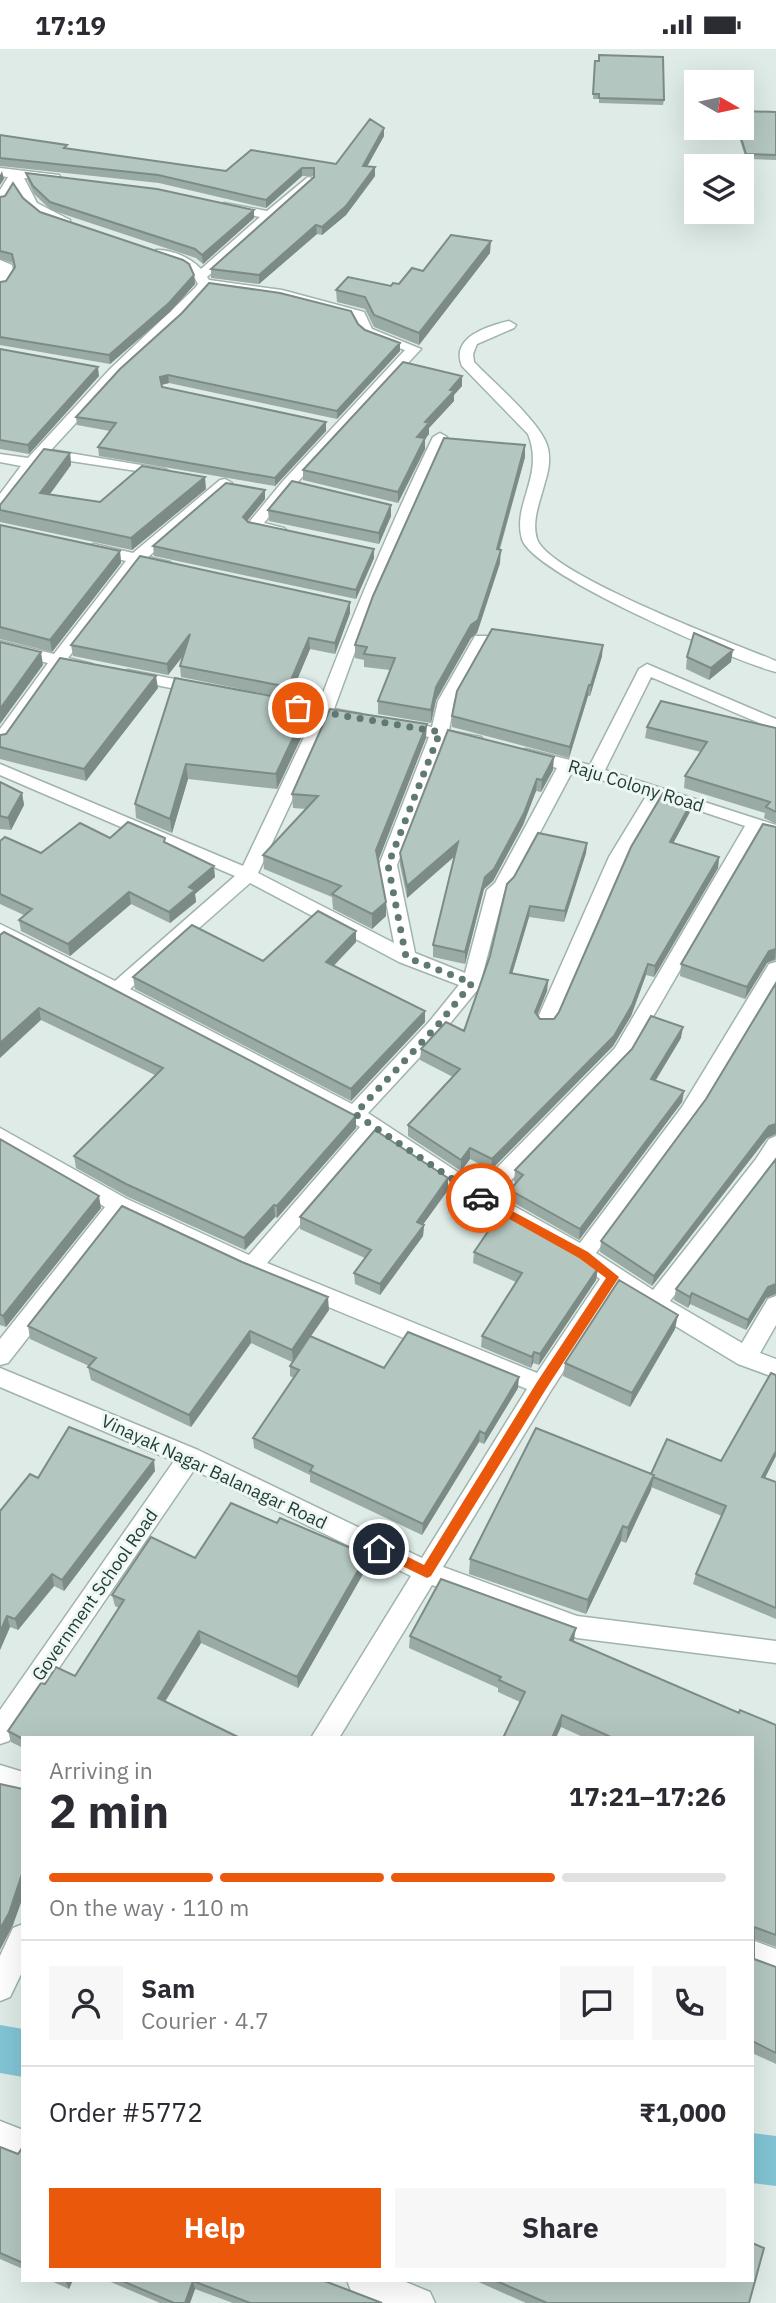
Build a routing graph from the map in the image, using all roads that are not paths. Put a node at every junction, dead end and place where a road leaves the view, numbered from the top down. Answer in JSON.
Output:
{"nodes":[{"id":1,"x":0,"y":172,"type":"edge"},
{"id":2,"x":16,"y":174,"type":"junction"},
{"id":3,"x":67,"y":180,"type":"edge"},
{"id":4,"x":308,"y":181,"type":"edge"},
{"id":5,"x":0,"y":200,"type":"edge"},
{"id":6,"x":219,"y":204,"type":"edge"},
{"id":7,"x":268,"y":215,"type":"junction"},
{"id":8,"x":80,"y":228,"type":"edge"},
{"id":9,"x":140,"y":247,"type":"edge"},
{"id":10,"x":0,"y":264,"type":"edge"},
{"id":11,"x":202,"y":280,"type":"junction"},
{"id":12,"x":0,"y":285,"type":"edge"},
{"id":13,"x":509,"y":325,"type":"dead end"},
{"id":14,"x":440,"y":436,"type":"dead end"},
{"id":15,"x":0,"y":458,"type":"edge"},
{"id":16,"x":37,"y":458,"type":"junction"},
{"id":17,"x":186,"y":476,"type":"edge"},
{"id":18,"x":225,"y":483,"type":"edge"},
{"id":19,"x":0,"y":504,"type":"edge"},
{"id":20,"x":294,"y":534,"type":"edge"},
{"id":21,"x":82,"y":547,"type":"edge"},
{"id":22,"x":136,"y":559,"type":"junction"},
{"id":23,"x":186,"y":569,"type":"edge"},
{"id":24,"x":481,"y":639,"type":"edge"},
{"id":25,"x":0,"y":646,"type":"edge"},
{"id":26,"x":57,"y":661,"type":"junction"},
{"id":27,"x":776,"y":667,"type":"edge"},
{"id":28,"x":217,"y":692,"type":"edge"},
{"id":29,"x":271,"y":702,"type":"edge"},
{"id":30,"x":324,"y":713,"type":"junction"},
{"id":31,"x":776,"y":725,"type":"edge"},
{"id":32,"x":440,"y":732,"type":"junction"},
{"id":33,"x":0,"y":741,"type":"edge"},
{"id":34,"x":567,"y":765,"type":"junction"},
{"id":35,"x":0,"y":769,"type":"edge"},
{"id":36,"x":595,"y":772,"type":"junction"},
{"id":37,"x":658,"y":791,"type":"junction"},
{"id":38,"x":755,"y":824,"type":"junction"},
{"id":39,"x":776,"y":831,"type":"edge"},
{"id":40,"x":247,"y":875,"type":"junction"},
{"id":41,"x":0,"y":930,"type":"edge"},
{"id":42,"x":406,"y":957,"type":"junction"},
{"id":43,"x":776,"y":969,"type":"edge"},
{"id":44,"x":472,"y":983,"type":"junction"},
{"id":45,"x":118,"y":989,"type":"junction"},
{"id":46,"x":546,"y":1022,"type":"edge"},
{"id":47,"x":355,"y":1114,"type":"junction"},
{"id":48,"x":372,"y":1127,"type":"junction"},
{"id":49,"x":0,"y":1136,"type":"edge"},
{"id":50,"x":776,"y":1143,"type":"edge"},
{"id":51,"x":481,"y":1198,"type":"junction"},
{"id":52,"x":119,"y":1205,"type":"junction"},
{"id":53,"x":583,"y":1255,"type":"junction"},
{"id":54,"x":252,"y":1266,"type":"junction"},
{"id":55,"x":613,"y":1277,"type":"junction"},
{"id":56,"x":656,"y":1303,"type":"junction"},
{"id":57,"x":776,"y":1305,"type":"edge"},
{"id":58,"x":0,"y":1356,"type":"edge"},
{"id":59,"x":746,"y":1357,"type":"junction"},
{"id":60,"x":776,"y":1369,"type":"edge"},
{"id":61,"x":0,"y":1377,"type":"edge"},
{"id":62,"x":542,"y":1385,"type":"junction"},
{"id":63,"x":190,"y":1457,"type":"junction"},
{"id":64,"x":427,"y":1572,"type":"junction"},
{"id":65,"x":775,"y":1650,"type":"edge"},
{"id":66,"x":0,"y":1732,"type":"edge"},
{"id":67,"x":325,"y":1736,"type":"edge"},
{"id":68,"x":0,"y":1778,"type":"edge"},
{"id":69,"x":21,"y":1784,"type":"edge"},
{"id":70,"x":21,"y":1942,"type":"edge"},
{"id":71,"x":754,"y":1955,"type":"edge"},
{"id":72,"x":776,"y":1963,"type":"edge"},
{"id":73,"x":0,"y":1987,"type":"edge"},
{"id":74,"x":0,"y":2136,"type":"edge"},
{"id":75,"x":21,"y":2144,"type":"edge"},
{"id":76,"x":367,"y":2282,"type":"edge"},
{"id":77,"x":419,"y":2303,"type":"edge"}],
"edges":[{"from":1,"to":2,"type":"street"},
{"from":2,"to":3,"type":"street"},
{"from":2,"to":5,"type":"street"},
{"from":2,"to":8,"type":"street"},
{"from":4,"to":7,"type":"street"},
{"from":6,"to":7,"type":"street"},
{"from":7,"to":11,"type":"street"},
{"from":9,"to":11,"type":"street"},
{"from":10,"to":12,"type":"street"},
{"from":11,"to":16,"type":"street"},
{"from":11,"to":20,"type":"street"},
{"from":13,"to":27,"type":"street"},
{"from":14,"to":30,"type":"street"},
{"from":15,"to":16,"type":"street"},
{"from":16,"to":17,"type":"street"},
{"from":16,"to":19,"type":"street"},
{"from":18,"to":22,"type":"street"},
{"from":21,"to":22,"type":"street"},
{"from":22,"to":23,"type":"street"},
{"from":22,"to":26,"type":"street"},
{"from":24,"to":32,"type":"street"},
{"from":25,"to":26,"type":"street"},
{"from":26,"to":28,"type":"street"},
{"from":26,"to":33,"type":"street"},
{"from":29,"to":30,"type":"street","name":"Raju Colony Road"},
{"from":30,"to":32,"type":"street","name":"Raju Colony Road"},
{"from":30,"to":40,"type":"street"},
{"from":31,"to":36,"type":"street"},
{"from":32,"to":34,"type":"street","name":"Raju Colony Road"},
{"from":32,"to":42,"type":"street"},
{"from":34,"to":36,"type":"street","name":"Raju Colony Road"},
{"from":34,"to":44,"type":"street"},
{"from":35,"to":40,"type":"street"},
{"from":36,"to":37,"type":"street","name":"Raju Colony Road"},
{"from":37,"to":38,"type":"street","name":"Raju Colony Road"},
{"from":37,"to":46,"type":"street"},
{"from":38,"to":39,"type":"street","name":"Raju Colony Road"},
{"from":38,"to":51,"type":"street"},
{"from":40,"to":42,"type":"street"},
{"from":40,"to":45,"type":"street"},
{"from":41,"to":45,"type":"street"},
{"from":42,"to":44,"type":"street"},
{"from":43,"to":53,"type":"street"},
{"from":44,"to":47,"type":"street"},
{"from":45,"to":47,"type":"street"},
{"from":47,"to":48,"type":"street"},
{"from":48,"to":51,"type":"street"},
{"from":48,"to":54,"type":"street"},
{"from":49,"to":52,"type":"street"},
{"from":50,"to":56,"type":"street"},
{"from":51,"to":53,"type":"street"},
{"from":52,"to":54,"type":"street"},
{"from":52,"to":58,"type":"street"},
{"from":53,"to":55,"type":"street"},
{"from":54,"to":62,"type":"street"},
{"from":55,"to":56,"type":"street"},
{"from":55,"to":62,"type":"street"},
{"from":56,"to":59,"type":"street"},
{"from":57,"to":59,"type":"street"},
{"from":59,"to":60,"type":"street"},
{"from":61,"to":63,"type":"street","name":"Vinayak Nagar Balanagar Road"},
{"from":62,"to":64,"type":"street"},
{"from":63,"to":64,"type":"street","name":"Vinayak Nagar Balanagar Road"},
{"from":63,"to":66,"type":"street","name":"Government School Road"},
{"from":64,"to":65,"type":"street","name":"Vinayak Nagar Balanagar Road"},
{"from":64,"to":67,"type":"street"},
{"from":68,"to":69,"type":"street"},
{"from":70,"to":73,"type":"street"},
{"from":71,"to":72,"type":"street"},
{"from":74,"to":75,"type":"street"},
{"from":76,"to":77,"type":"street"}]}
